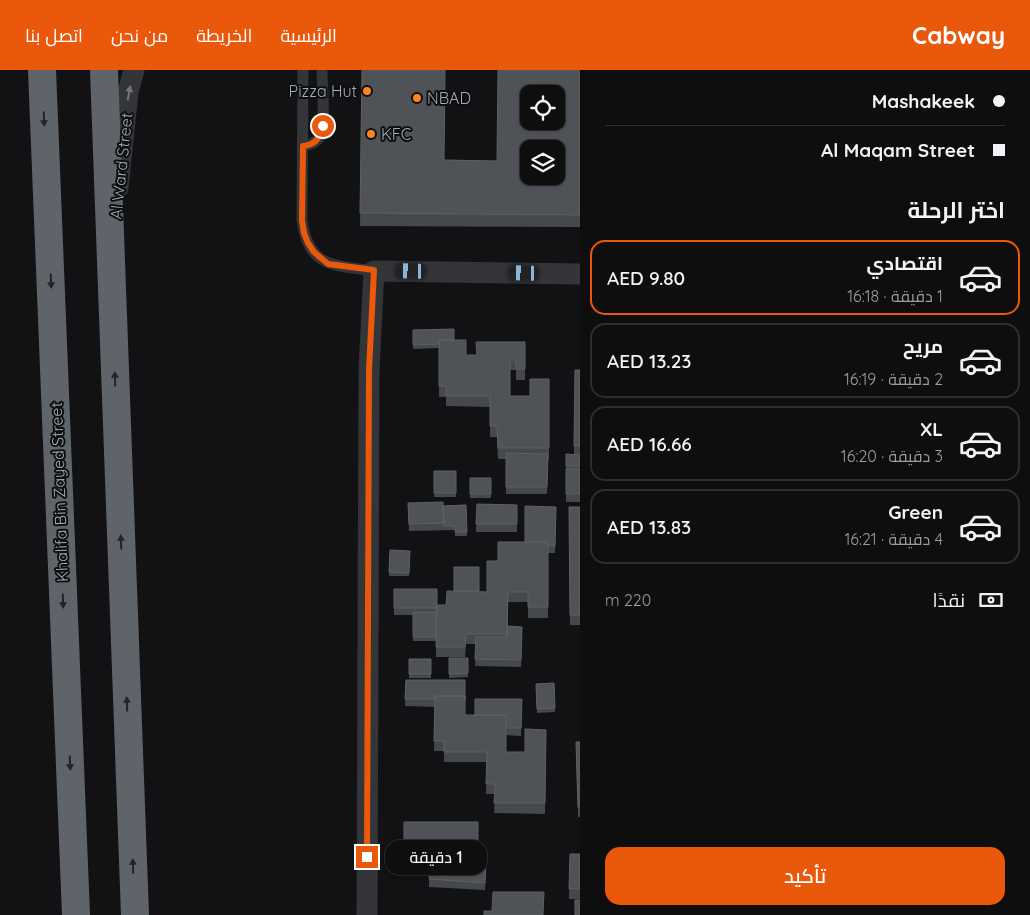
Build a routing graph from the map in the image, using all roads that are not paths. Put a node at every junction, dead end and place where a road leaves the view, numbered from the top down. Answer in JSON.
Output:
{"nodes":[{"id":1,"x":42,"y":70,"type":"edge"},
{"id":2,"x":104,"y":70,"type":"edge"},
{"id":3,"x":134,"y":70,"type":"edge"},
{"id":4,"x":303,"y":70,"type":"edge"},
{"id":5,"x":322,"y":70,"type":"edge"},
{"id":6,"x":303,"y":146,"type":"junction"},
{"id":7,"x":110,"y":263,"type":"junction"},
{"id":8,"x":374,"y":270,"type":"junction"},
{"id":9,"x":580,"y":274,"type":"edge"},
{"id":10,"x":76,"y":915,"type":"edge"},
{"id":11,"x":135,"y":915,"type":"edge"},
{"id":12,"x":367,"y":915,"type":"edge"}],
"edges":[{"from":1,"to":10,"type":"highway","name":"Khalifa Bin Zayed Street","one_way":true},
{"from":2,"to":7,"type":"highway"},
{"from":7,"to":3,"type":"street","name":"Al Ward Street","one_way":true},
{"from":4,"to":6,"type":"lane"},
{"from":5,"to":6,"type":"lane"},
{"from":6,"to":8,"type":"lane"},
{"from":11,"to":7,"type":"highway","one_way":true},
{"from":8,"to":9,"type":"street"},
{"from":8,"to":12,"type":"street"}]}
